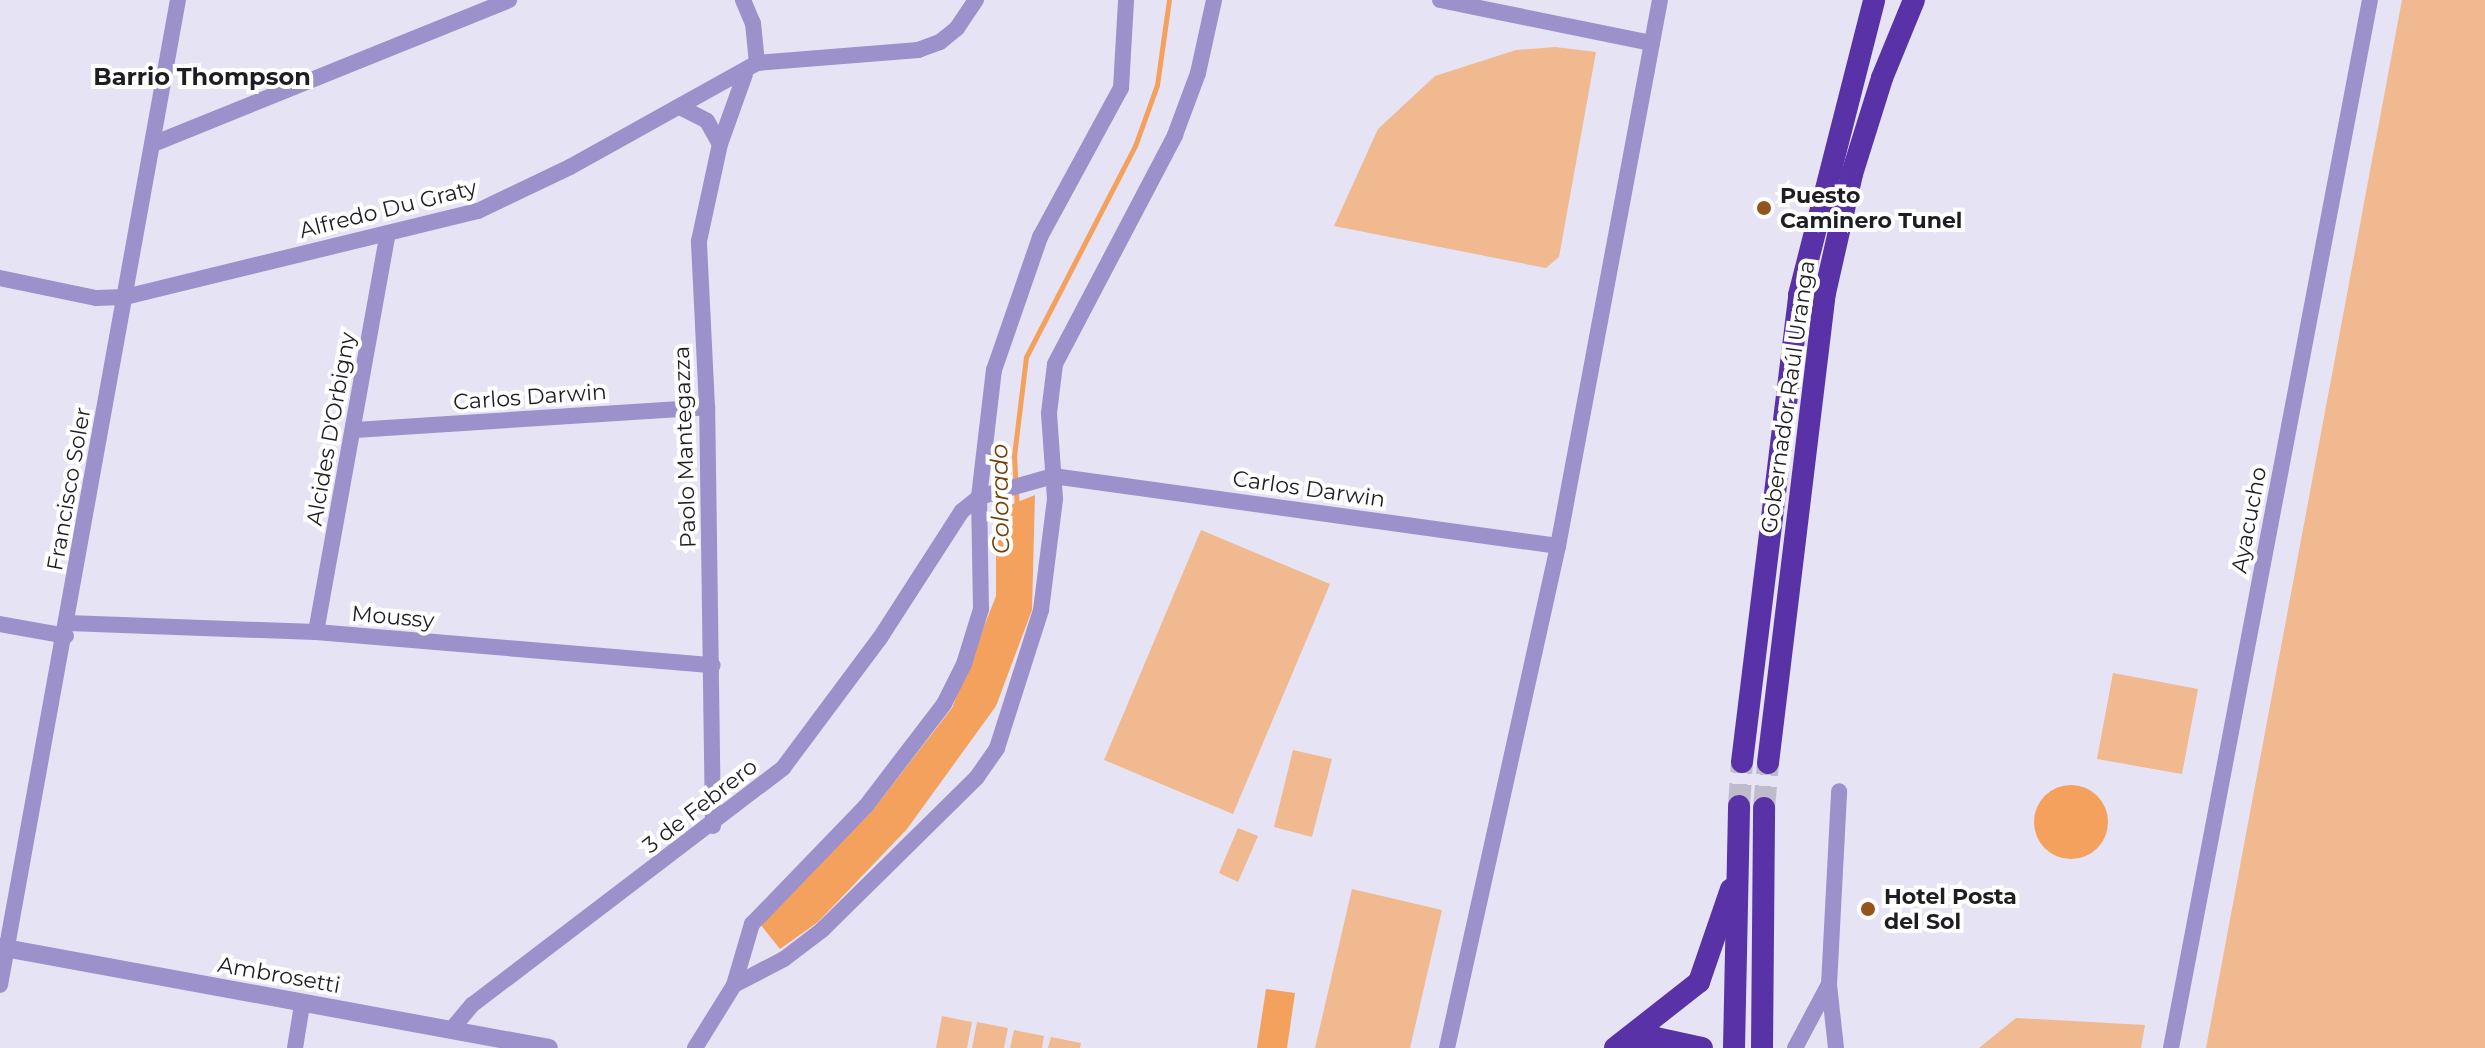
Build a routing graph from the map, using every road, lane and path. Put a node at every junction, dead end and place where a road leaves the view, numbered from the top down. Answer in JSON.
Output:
{"nodes":[{"id":1,"x":178,"y":0,"type":"edge"},
{"id":2,"x":509,"y":0,"type":"edge"},
{"id":3,"x":743,"y":0,"type":"edge"},
{"id":4,"x":976,"y":0,"type":"edge"},
{"id":5,"x":1126,"y":0,"type":"edge"},
{"id":6,"x":1214,"y":0,"type":"edge"},
{"id":7,"x":1440,"y":0,"type":"edge"},
{"id":8,"x":1660,"y":0,"type":"edge"},
{"id":9,"x":1874,"y":0,"type":"edge"},
{"id":10,"x":1914,"y":0,"type":"edge"},
{"id":11,"x":2370,"y":0,"type":"edge"},
{"id":12,"x":1652,"y":43,"type":"junction"},
{"id":13,"x":751,"y":68,"type":"junction"},
{"id":14,"x":680,"y":107,"type":"junction"},
{"id":15,"x":153,"y":144,"type":"junction"},
{"id":16,"x":720,"y":144,"type":"junction"},
{"id":17,"x":388,"y":233,"type":"junction"},
{"id":18,"x":0,"y":278,"type":"edge"},
{"id":19,"x":125,"y":297,"type":"junction"},
{"id":20,"x":707,"y":407,"type":"junction"},
{"id":21,"x":355,"y":430,"type":"junction"},
{"id":22,"x":1046,"y":476,"type":"junction"},
{"id":23,"x":987,"y":495,"type":"junction"},
{"id":24,"x":1558,"y":546,"type":"junction"},
{"id":25,"x":0,"y":624,"type":"edge"},
{"id":26,"x":67,"y":629,"type":"junction"},
{"id":27,"x":316,"y":632,"type":"junction"},
{"id":28,"x":713,"y":665,"type":"junction"},
{"id":29,"x":1742,"y":762,"type":"tunnel mouth"},
{"id":30,"x":1768,"y":763,"type":"tunnel mouth"},
{"id":31,"x":1839,"y":791,"type":"dead end"},
{"id":32,"x":1739,"y":806,"type":"tunnel mouth"},
{"id":33,"x":1764,"y":808,"type":"tunnel mouth"},
{"id":34,"x":713,"y":826,"type":"junction"},
{"id":35,"x":1737,"y":869,"type":"junction"},
{"id":36,"x":3,"y":948,"type":"edge"},
{"id":37,"x":0,"y":985,"type":"edge"},
{"id":38,"x":734,"y":985,"type":"junction"},
{"id":39,"x":1829,"y":985,"type":"junction"},
{"id":40,"x":302,"y":1005,"type":"junction"},
{"id":41,"x":451,"y":1030,"type":"junction"},
{"id":42,"x":1764,"y":1041,"type":"edge"},
{"id":43,"x":295,"y":1048,"type":"edge"},
{"id":44,"x":549,"y":1048,"type":"edge"},
{"id":45,"x":695,"y":1048,"type":"edge"},
{"id":46,"x":1447,"y":1048,"type":"edge"},
{"id":47,"x":1615,"y":1048,"type":"edge"},
{"id":48,"x":1630,"y":1048,"type":"edge"},
{"id":49,"x":1702,"y":1048,"type":"edge"},
{"id":50,"x":1734,"y":1048,"type":"edge"},
{"id":51,"x":1795,"y":1048,"type":"edge"},
{"id":52,"x":1836,"y":1048,"type":"edge"},
{"id":53,"x":2171,"y":1048,"type":"edge"}],
"edges":[{"from":1,"to":15,"type":"street","name":"Francisco Soler"},
{"from":2,"to":15,"type":"street"},
{"from":3,"to":13,"type":"street","name":"Paolo Mantegazza"},
{"from":4,"to":13,"type":"street"},
{"from":5,"to":23,"type":"street"},
{"from":6,"to":22,"type":"street"},
{"from":7,"to":12,"type":"street"},
{"from":8,"to":12,"type":"street"},
{"from":9,"to":29,"type":"highway","name":"Gobernador Raúl Uranga"},
{"from":10,"to":30,"type":"highway","name":"Gobernador Raúl Uranga"},
{"from":11,"to":53,"type":"street","name":"Ayacucho"},
{"from":12,"to":24,"type":"street"},
{"from":13,"to":14,"type":"street","name":"Alfredo Du Graty"},
{"from":13,"to":16,"type":"street","name":"Paolo Mantegazza"},
{"from":14,"to":16,"type":"street"},
{"from":14,"to":17,"type":"street","name":"Alfredo Du Graty"},
{"from":15,"to":19,"type":"street","name":"Francisco Soler"},
{"from":16,"to":20,"type":"street","name":"Paolo Mantegazza"},
{"from":17,"to":19,"type":"street","name":"Alfredo Du Graty"},
{"from":17,"to":21,"type":"street","name":"Alcides D'Orbigny"},
{"from":18,"to":19,"type":"street","name":"Alfredo Du Graty"},
{"from":19,"to":26,"type":"street","name":"Francisco Soler"},
{"from":20,"to":21,"type":"street","name":"Carlos Darwin"},
{"from":20,"to":28,"type":"street","name":"Paolo Mantegazza"},
{"from":21,"to":27,"type":"street","name":"Alcides D'Orbigny"},
{"from":22,"to":23,"type":"street"},
{"from":22,"to":24,"type":"street","name":"Carlos Darwin"},
{"from":22,"to":38,"type":"street"},
{"from":23,"to":34,"type":"street","name":"3 de Febrero"},
{"from":23,"to":38,"type":"street"},
{"from":24,"to":46,"type":"street"},
{"from":25,"to":26,"type":"street","name":"Moussy"},
{"from":26,"to":27,"type":"street","name":"Moussy"},
{"from":26,"to":36,"type":"street","name":"Francisco Soler"},
{"from":27,"to":28,"type":"street","name":"Moussy"},
{"from":28,"to":34,"type":"street","name":"Paolo Mantegazza"},
{"from":31,"to":39,"type":"street"},
{"from":32,"to":35,"type":"highway"},
{"from":33,"to":42,"type":"highway"},
{"from":34,"to":41,"type":"street","name":"3 de Febrero"},
{"from":35,"to":47,"type":"highway"},
{"from":35,"to":50,"type":"highway"},
{"from":36,"to":37,"type":"street","name":"Francisco Soler"},
{"from":36,"to":40,"type":"street","name":"Ambrosetti"},
{"from":38,"to":45,"type":"street"},
{"from":39,"to":51,"type":"street"},
{"from":39,"to":52,"type":"street"},
{"from":40,"to":41,"type":"street","name":"Ambrosetti"},
{"from":40,"to":43,"type":"street"},
{"from":41,"to":44,"type":"street","name":"Ambrosetti"},
{"from":48,"to":49,"type":"highway"}]}
